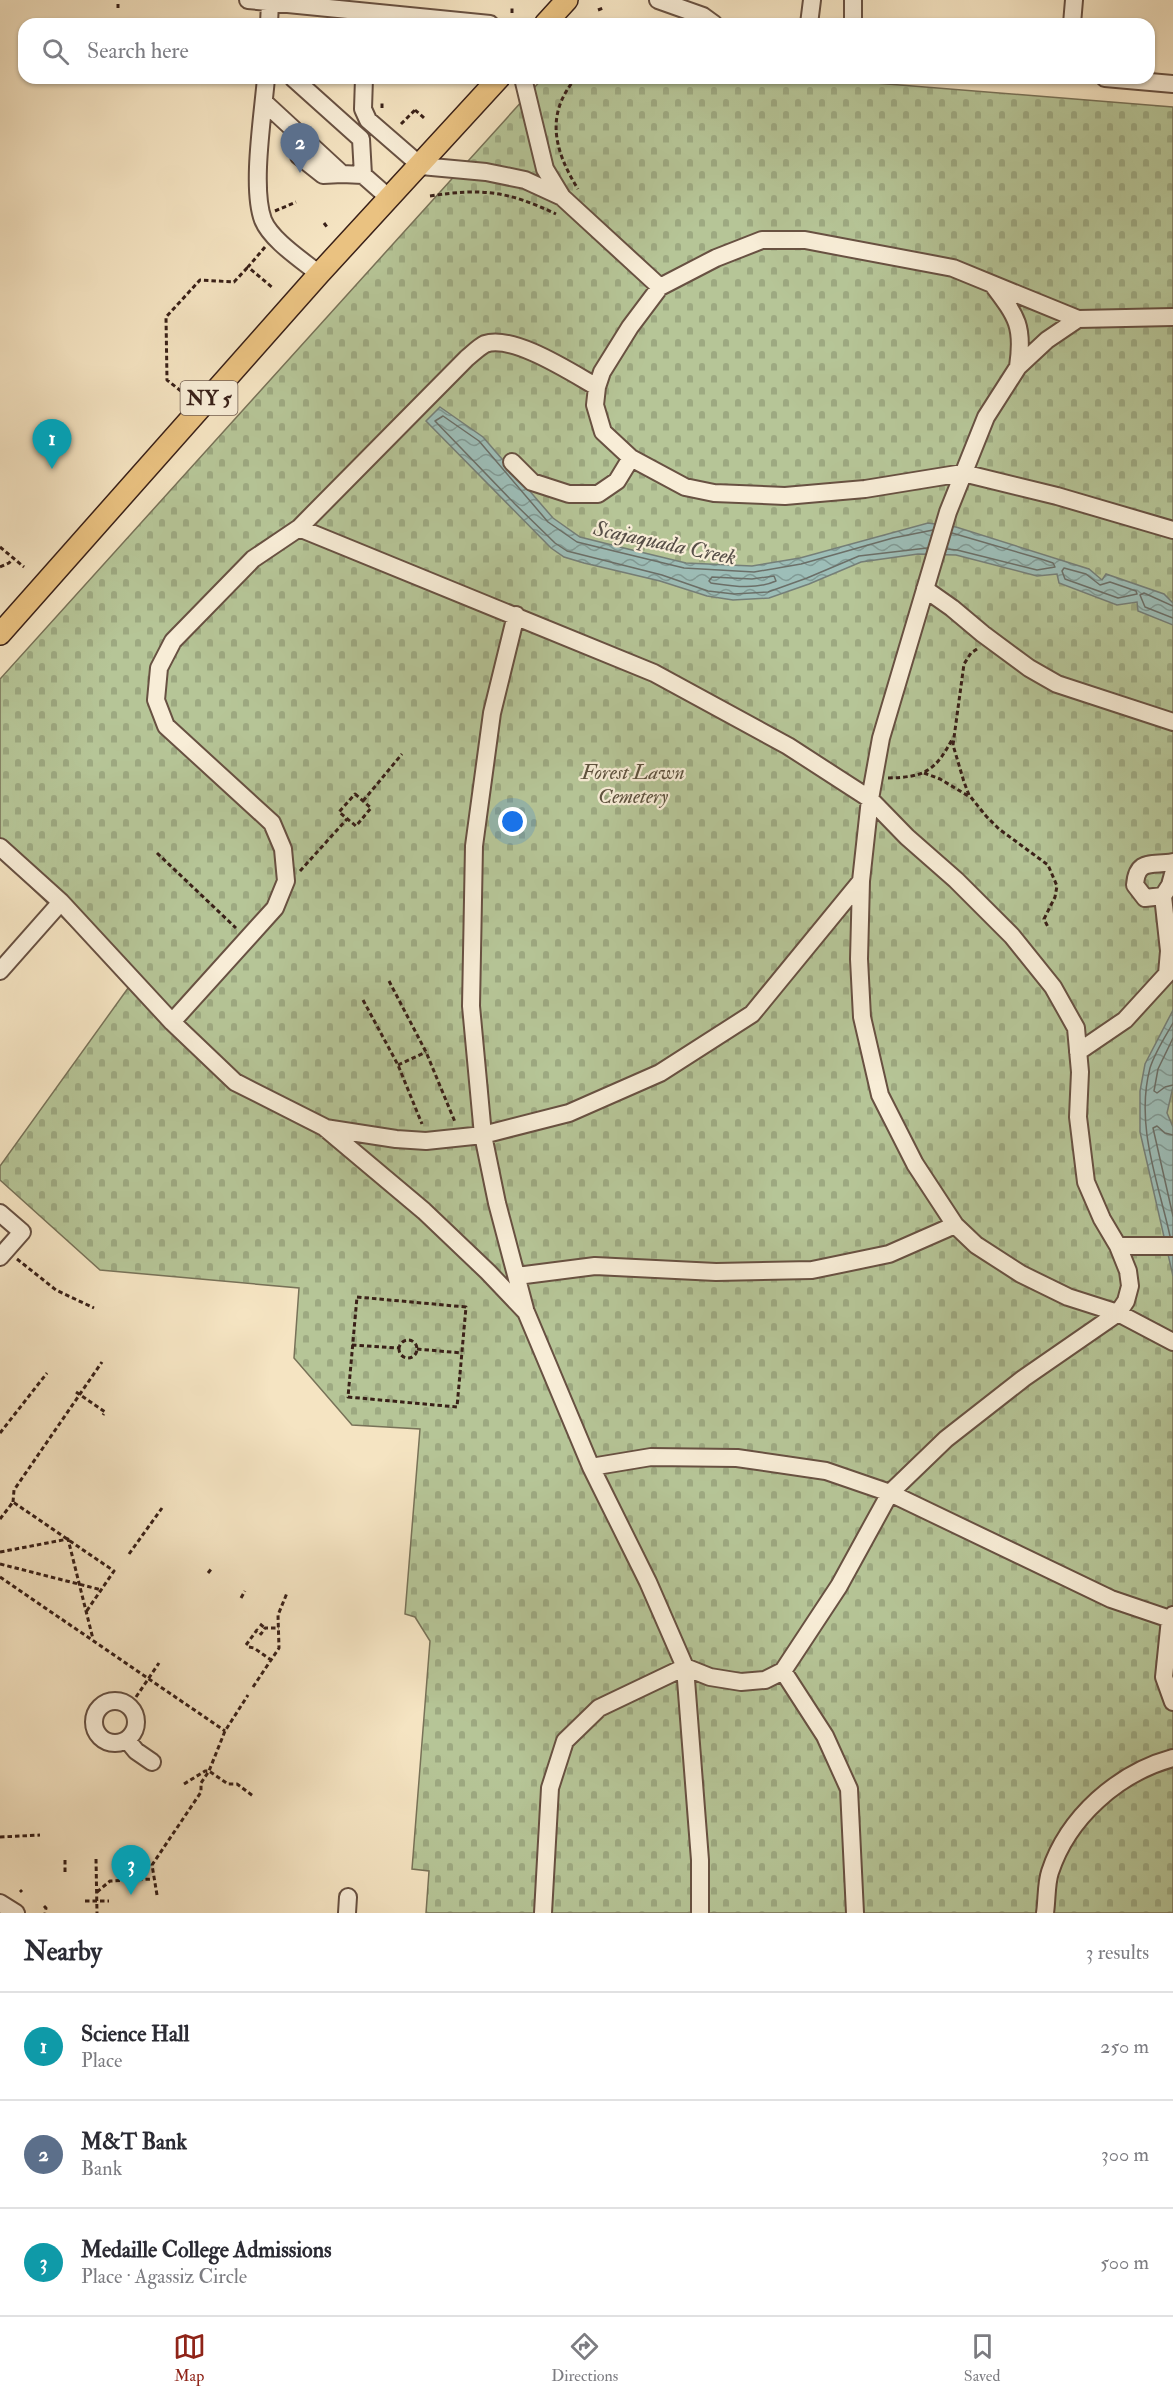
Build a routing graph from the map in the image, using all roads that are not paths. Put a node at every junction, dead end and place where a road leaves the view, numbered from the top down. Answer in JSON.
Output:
{"nodes":[{"id":1,"x":248,"y":0,"type":"edge"},
{"id":2,"x":567,"y":0,"type":"edge"},
{"id":3,"x":658,"y":0,"type":"edge"},
{"id":4,"x":812,"y":0,"type":"edge"},
{"id":5,"x":853,"y":0,"type":"edge"},
{"id":6,"x":1074,"y":0,"type":"edge"},
{"id":7,"x":270,"y":2,"type":"junction"},
{"id":8,"x":340,"y":4,"type":"edge"},
{"id":9,"x":269,"y":18,"type":"edge"},
{"id":10,"x":369,"y":18,"type":"edge"},
{"id":11,"x":550,"y":18,"type":"edge"},
{"id":12,"x":706,"y":18,"type":"edge"},
{"id":13,"x":809,"y":18,"type":"edge"},
{"id":14,"x":853,"y":18,"type":"edge"},
{"id":15,"x":1072,"y":18,"type":"edge"},
{"id":16,"x":1155,"y":82,"type":"edge"},
{"id":17,"x":266,"y":84,"type":"edge"},
{"id":18,"x":300,"y":84,"type":"edge"},
{"id":19,"x":364,"y":84,"type":"edge"},
{"id":20,"x":494,"y":84,"type":"edge"},
{"id":21,"x":524,"y":84,"type":"edge"},
{"id":22,"x":1173,"y":84,"type":"edge"},
{"id":23,"x":264,"y":102,"type":"junction"},
{"id":24,"x":421,"y":166,"type":"junction"},
{"id":25,"x":363,"y":175,"type":"junction"},
{"id":26,"x":388,"y":197,"type":"junction"},
{"id":27,"x":562,"y":198,"type":"junction"},
{"id":28,"x":319,"y":274,"type":"junction"},
{"id":29,"x":992,"y":284,"type":"junction"},
{"id":30,"x":660,"y":287,"type":"junction"},
{"id":31,"x":1173,"y":317,"type":"edge"},
{"id":32,"x":1078,"y":319,"type":"junction"},
{"id":33,"x":1018,"y":367,"type":"junction"},
{"id":34,"x":597,"y":387,"type":"junction"},
{"id":35,"x":631,"y":458,"type":"junction"},
{"id":36,"x":512,"y":462,"type":"dead end"},
{"id":37,"x":963,"y":473,"type":"junction"},
{"id":38,"x":299,"y":528,"type":"junction"},
{"id":39,"x":1173,"y":530,"type":"edge"},
{"id":40,"x":925,"y":589,"type":"junction"},
{"id":41,"x":516,"y":615,"type":"junction"},
{"id":42,"x":0,"y":634,"type":"edge"},
{"id":43,"x":1173,"y":722,"type":"edge"},
{"id":44,"x":870,"y":799,"type":"junction"},
{"id":45,"x":0,"y":847,"type":"edge"},
{"id":46,"x":1173,"y":862,"type":"edge"},
{"id":47,"x":1173,"y":874,"type":"edge"},
{"id":48,"x":861,"y":881,"type":"junction"},
{"id":49,"x":1163,"y":896,"type":"junction"},
{"id":50,"x":61,"y":902,"type":"junction"},
{"id":51,"x":0,"y":971,"type":"edge"},
{"id":52,"x":172,"y":1022,"type":"junction"},
{"id":53,"x":1078,"y":1052,"type":"junction"},
{"id":54,"x":324,"y":1127,"type":"junction"},
{"id":55,"x":483,"y":1135,"type":"junction"},
{"id":56,"x":0,"y":1213,"type":"edge"},
{"id":57,"x":955,"y":1225,"type":"junction"},
{"id":58,"x":1118,"y":1246,"type":"junction"},
{"id":59,"x":1167,"y":1246,"type":"edge"},
{"id":60,"x":6,"y":1256,"type":"edge"},
{"id":61,"x":517,"y":1276,"type":"junction"},
{"id":62,"x":526,"y":1312,"type":"junction"},
{"id":63,"x":1118,"y":1313,"type":"junction"},
{"id":64,"x":1173,"y":1342,"type":"edge"},
{"id":65,"x":591,"y":1467,"type":"junction"},
{"id":66,"x":890,"y":1493,"type":"junction"},
{"id":67,"x":1172,"y":1617,"type":"edge"},
{"id":68,"x":685,"y":1667,"type":"junction"},
{"id":69,"x":783,"y":1671,"type":"junction"},
{"id":70,"x":1173,"y":1702,"type":"edge"},
{"id":71,"x":127,"y":1740,"type":"dead end"},
{"id":72,"x":1173,"y":1758,"type":"edge"},
{"id":73,"x":152,"y":1762,"type":"dead end"},
{"id":74,"x":0,"y":1903,"type":"edge"},
{"id":75,"x":16,"y":1913,"type":"edge"},
{"id":76,"x":543,"y":1913,"type":"edge"},
{"id":77,"x":700,"y":1913,"type":"edge"},
{"id":78,"x":855,"y":1913,"type":"edge"},
{"id":79,"x":1045,"y":1913,"type":"edge"}],
"edges":[{"from":1,"to":7,"type":"street"},
{"from":2,"to":11,"type":"main road"},
{"from":3,"to":12,"type":"street"},
{"from":4,"to":13,"type":"street"},
{"from":5,"to":14,"type":"street"},
{"from":6,"to":15,"type":"street"},
{"from":7,"to":8,"type":"street"},
{"from":7,"to":9,"type":"street"},
{"from":8,"to":10,"type":"street"},
{"from":16,"to":22,"type":"street"},
{"from":17,"to":23,"type":"street"},
{"from":18,"to":25,"type":"street"},
{"from":19,"to":24,"type":"street"},
{"from":20,"to":24,"type":"main road","number":"NY 5"},
{"from":21,"to":27,"type":"street"},
{"from":23,"to":25,"type":"street"},
{"from":23,"to":28,"type":"street"},
{"from":24,"to":26,"type":"main road","number":"NY 5"},
{"from":24,"to":27,"type":"street"},
{"from":25,"to":26,"type":"street"},
{"from":26,"to":28,"type":"main road","number":"NY 5"},
{"from":27,"to":30,"type":"street"},
{"from":28,"to":42,"type":"main road","number":"NY 5"},
{"from":29,"to":30,"type":"street"},
{"from":29,"to":32,"type":"street"},
{"from":29,"to":33,"type":"street"},
{"from":30,"to":34,"type":"street"},
{"from":31,"to":32,"type":"street"},
{"from":32,"to":33,"type":"street"},
{"from":33,"to":37,"type":"street"},
{"from":34,"to":35,"type":"street"},
{"from":34,"to":38,"type":"street"},
{"from":35,"to":36,"type":"street"},
{"from":35,"to":37,"type":"street"},
{"from":37,"to":39,"type":"street"},
{"from":37,"to":40,"type":"street"},
{"from":38,"to":41,"type":"street"},
{"from":38,"to":52,"type":"street"},
{"from":40,"to":43,"type":"street"},
{"from":40,"to":44,"type":"street"},
{"from":41,"to":44,"type":"street"},
{"from":41,"to":55,"type":"street"},
{"from":44,"to":48,"type":"street"},
{"from":44,"to":53,"type":"street"},
{"from":45,"to":50,"type":"street"},
{"from":46,"to":49,"type":"street"},
{"from":47,"to":49,"type":"street"},
{"from":48,"to":55,"type":"street"},
{"from":48,"to":57,"type":"street"},
{"from":49,"to":53,"type":"street"},
{"from":50,"to":51,"type":"street"},
{"from":50,"to":52,"type":"street"},
{"from":52,"to":54,"type":"street"},
{"from":53,"to":58,"type":"street"},
{"from":54,"to":55,"type":"street"},
{"from":54,"to":62,"type":"street"},
{"from":55,"to":61,"type":"street"},
{"from":56,"to":60,"type":"street"},
{"from":57,"to":61,"type":"street"},
{"from":57,"to":63,"type":"street"},
{"from":58,"to":59,"type":"street"},
{"from":58,"to":63,"type":"street"},
{"from":61,"to":62,"type":"street"},
{"from":62,"to":65,"type":"street"},
{"from":63,"to":64,"type":"street"},
{"from":63,"to":66,"type":"street"},
{"from":65,"to":66,"type":"street"},
{"from":65,"to":68,"type":"street"},
{"from":66,"to":67,"type":"street"},
{"from":66,"to":69,"type":"street"},
{"from":67,"to":70,"type":"street"},
{"from":68,"to":69,"type":"street"},
{"from":68,"to":76,"type":"street"},
{"from":68,"to":77,"type":"street"},
{"from":69,"to":78,"type":"street"},
{"from":71,"to":73,"type":"street"},
{"from":72,"to":79,"type":"street"},
{"from":74,"to":75,"type":"street"}]}
